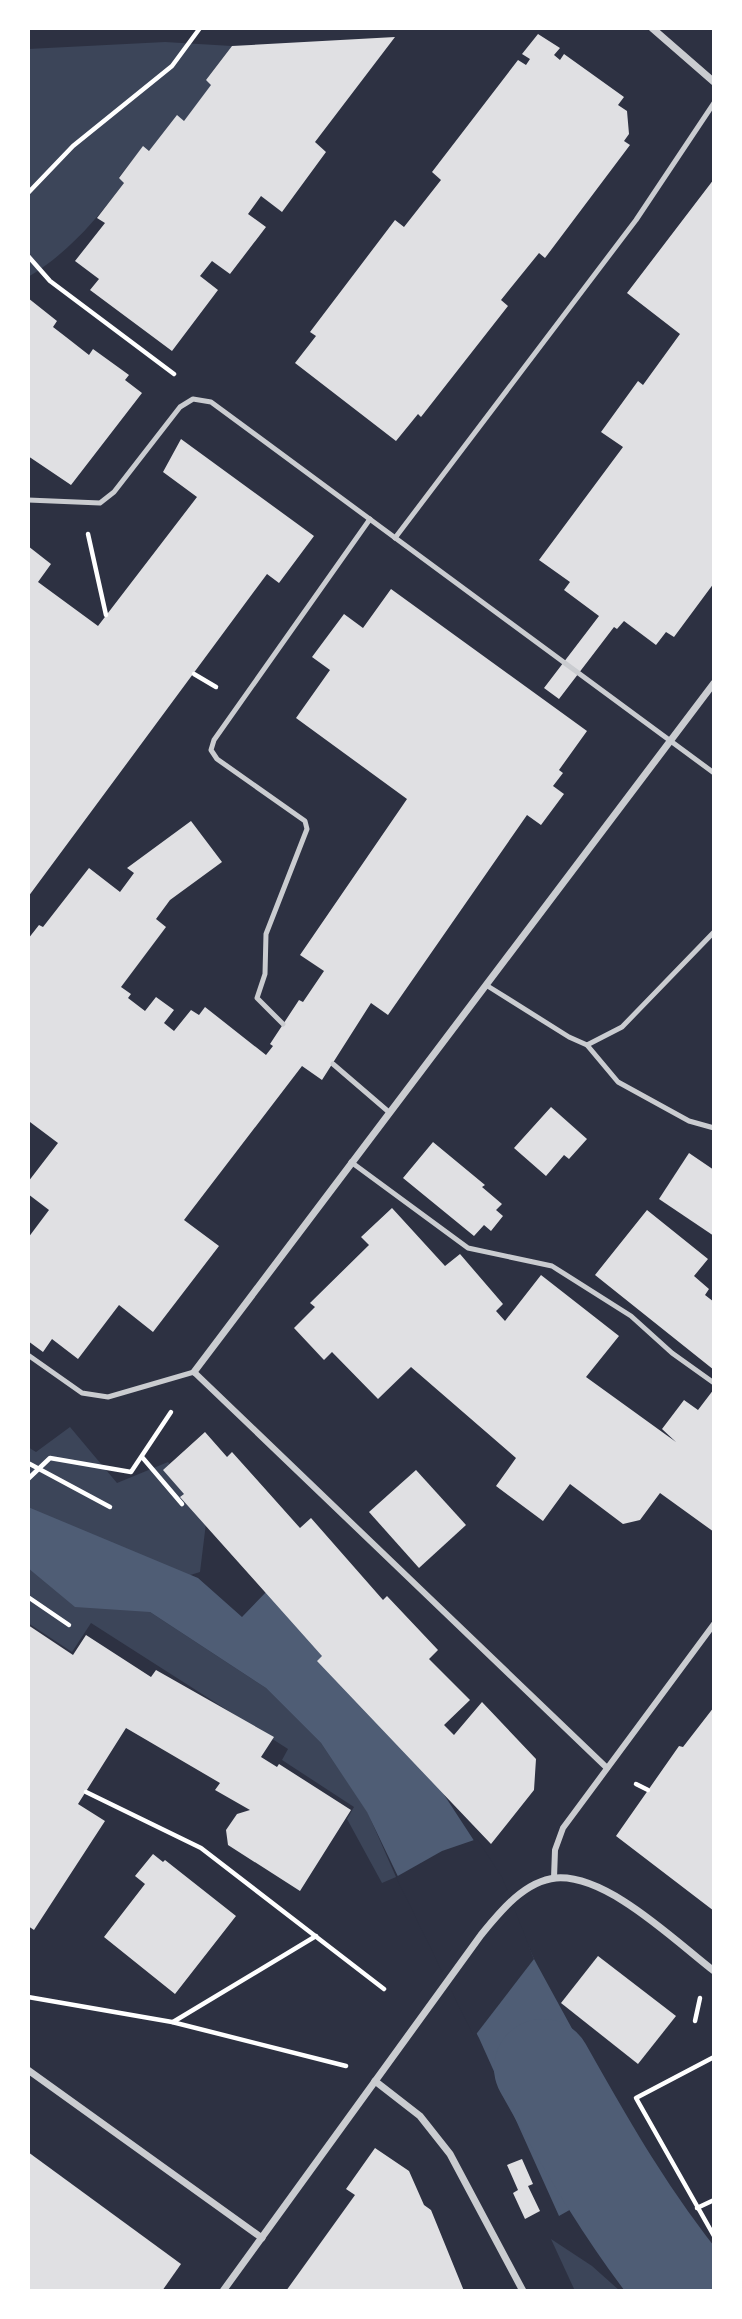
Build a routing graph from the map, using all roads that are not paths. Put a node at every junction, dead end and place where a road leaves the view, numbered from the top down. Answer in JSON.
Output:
{"nodes":[{"id":1,"x":652,"y":28,"type":"edge"},
{"id":2,"x":714,"y":82,"type":"edge"},
{"id":3,"x":714,"y":103,"type":"edge"},
{"id":4,"x":28,"y":499,"type":"edge"},
{"id":5,"x":370,"y":519,"type":"junction"},
{"id":6,"x":395,"y":538,"type":"junction"},
{"id":7,"x":714,"y":683,"type":"edge"},
{"id":8,"x":670,"y":741,"type":"junction"},
{"id":9,"x":714,"y":773,"type":"edge"},
{"id":10,"x":714,"y":932,"type":"edge"},
{"id":11,"x":486,"y":985,"type":"junction"},
{"id":12,"x":283,"y":1024,"type":"dead end"},
{"id":13,"x":587,"y":1045,"type":"junction"},
{"id":14,"x":333,"y":1063,"type":"dead end"},
{"id":15,"x":390,"y":1113,"type":"junction"},
{"id":16,"x":714,"y":1128,"type":"edge"},
{"id":17,"x":351,"y":1162,"type":"junction"},
{"id":18,"x":28,"y":1355,"type":"edge"},
{"id":19,"x":194,"y":1372,"type":"junction"},
{"id":20,"x":714,"y":1383,"type":"edge"},
{"id":21,"x":714,"y":1624,"type":"edge"},
{"id":22,"x":607,"y":1768,"type":"junction"},
{"id":23,"x":554,"y":1878,"type":"junction"},
{"id":24,"x":714,"y":1971,"type":"edge"},
{"id":25,"x":28,"y":2070,"type":"edge"},
{"id":26,"x":375,"y":2081,"type":"junction"},
{"id":27,"x":262,"y":2238,"type":"junction"},
{"id":28,"x":223,"y":2291,"type":"edge"},
{"id":29,"x":523,"y":2291,"type":"edge"}],
"edges":[{"from":1,"to":2,"type":"street"},
{"from":3,"to":6,"type":"lane"},
{"from":4,"to":5,"type":"lane"},
{"from":5,"to":6,"type":"lane"},
{"from":5,"to":12,"type":"lane"},
{"from":6,"to":8,"type":"lane"},
{"from":7,"to":8,"type":"street"},
{"from":8,"to":9,"type":"lane"},
{"from":8,"to":11,"type":"street"},
{"from":10,"to":13,"type":"lane"},
{"from":11,"to":13,"type":"lane"},
{"from":11,"to":15,"type":"street"},
{"from":13,"to":16,"type":"lane"},
{"from":14,"to":15,"type":"lane"},
{"from":15,"to":17,"type":"street"},
{"from":17,"to":19,"type":"street"},
{"from":17,"to":20,"type":"lane"},
{"from":18,"to":19,"type":"lane"},
{"from":19,"to":22,"type":"street"},
{"from":21,"to":22,"type":"street"},
{"from":22,"to":23,"type":"street"},
{"from":23,"to":24,"type":"street"},
{"from":23,"to":26,"type":"street"},
{"from":25,"to":27,"type":"street"},
{"from":26,"to":27,"type":"street"},
{"from":26,"to":29,"type":"street"},
{"from":27,"to":28,"type":"street"}]}
